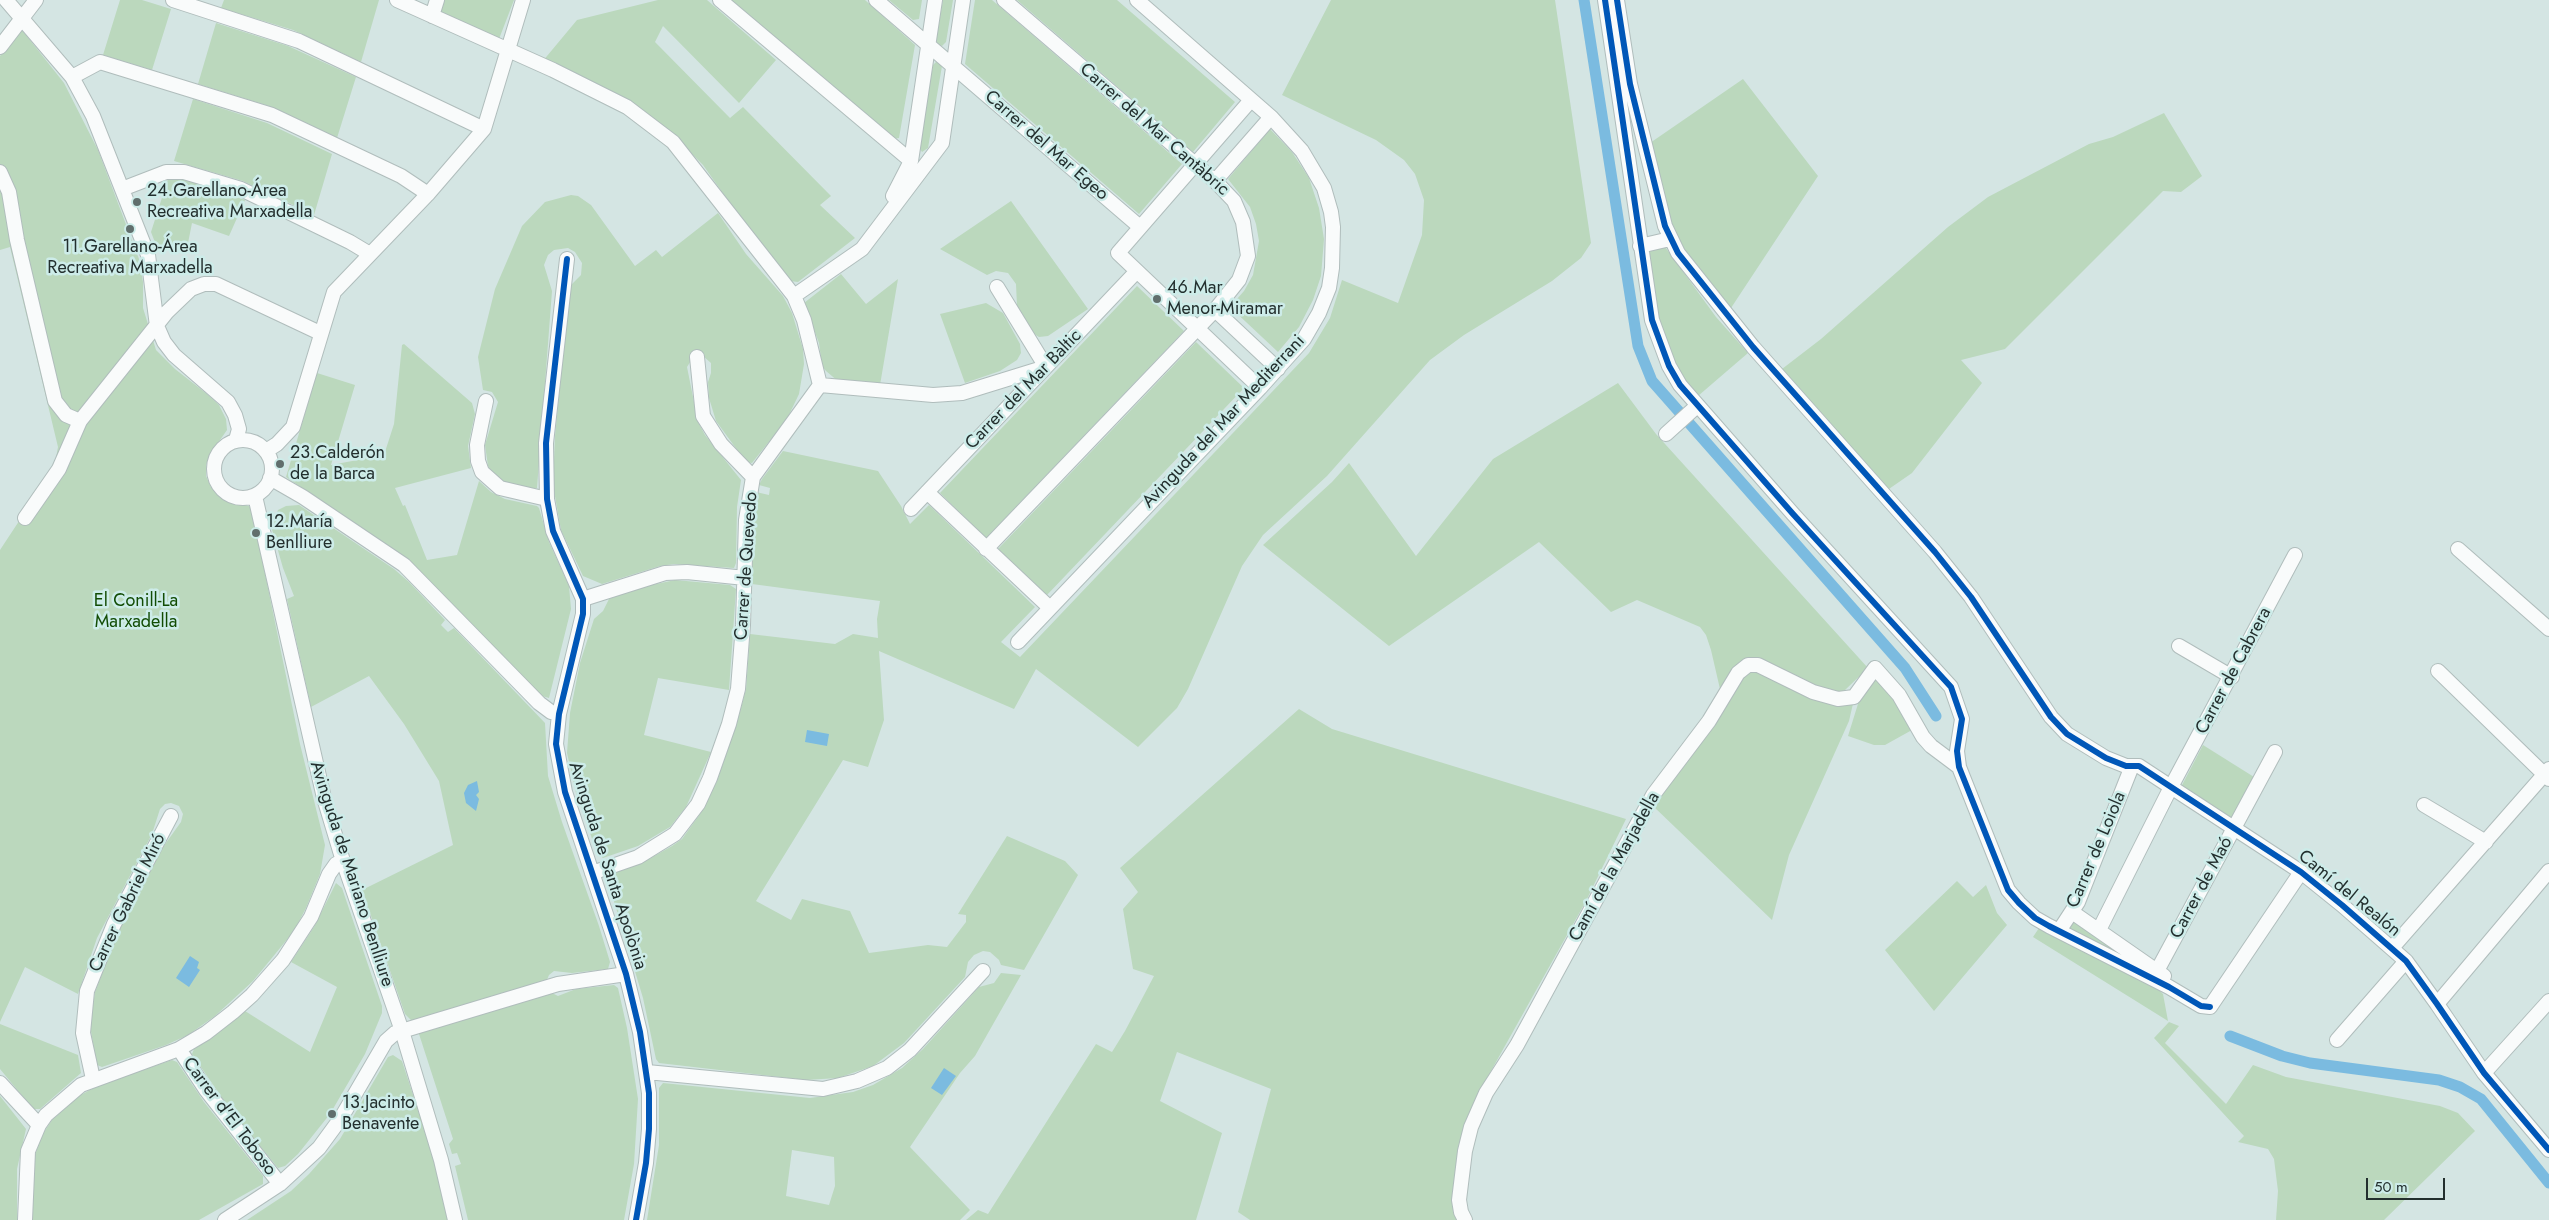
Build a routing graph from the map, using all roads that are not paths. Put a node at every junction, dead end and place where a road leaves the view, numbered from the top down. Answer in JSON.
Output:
{"nodes":[{"id":1,"x":6,"y":0,"type":"edge"},
{"id":2,"x":36,"y":0,"type":"edge"},
{"id":3,"x":172,"y":0,"type":"edge"},
{"id":4,"x":397,"y":0,"type":"edge"},
{"id":5,"x":437,"y":0,"type":"edge"},
{"id":6,"x":524,"y":0,"type":"edge"},
{"id":7,"x":720,"y":0,"type":"edge"},
{"id":8,"x":876,"y":0,"type":"edge"},
{"id":9,"x":935,"y":0,"type":"edge"},
{"id":10,"x":963,"y":0,"type":"edge"},
{"id":11,"x":1004,"y":0,"type":"edge"},
{"id":12,"x":1137,"y":0,"type":"edge"},
{"id":13,"x":1605,"y":0,"type":"edge"},
{"id":14,"x":1617,"y":0,"type":"edge"},
{"id":15,"x":432,"y":16,"type":"junction"},
{"id":16,"x":23,"y":18,"type":"junction"},
{"id":17,"x":929,"y":46,"type":"junction"},
{"id":18,"x":0,"y":47,"type":"edge"},
{"id":19,"x":507,"y":52,"type":"junction"},
{"id":20,"x":952,"y":66,"type":"junction"},
{"id":21,"x":1622,"y":72,"type":"junction"},
{"id":22,"x":72,"y":78,"type":"junction"},
{"id":23,"x":1251,"y":100,"type":"junction"},
{"id":24,"x":1271,"y":117,"type":"junction"},
{"id":25,"x":484,"y":130,"type":"junction"},
{"id":26,"x":911,"y":161,"type":"junction"},
{"id":27,"x":1195,"y":164,"type":"junction"},
{"id":28,"x":0,"y":172,"type":"edge"},
{"id":29,"x":1215,"y":181,"type":"junction"},
{"id":30,"x":122,"y":189,"type":"junction"},
{"id":31,"x":428,"y":194,"type":"junction"},
{"id":32,"x":1140,"y":227,"type":"junction"},
{"id":33,"x":875,"y":230,"type":"junction"},
{"id":34,"x":1670,"y":240,"type":"junction"},
{"id":35,"x":1640,"y":246,"type":"junction"},
{"id":36,"x":370,"y":254,"type":"junction"},
{"id":37,"x":566,"y":259,"type":"dead end"},
{"id":38,"x":1138,"y":271,"type":"junction"},
{"id":39,"x":997,"y":288,"type":"dead end"},
{"id":40,"x":794,"y":296,"type":"junction"},
{"id":41,"x":1215,"y":310,"type":"junction"},
{"id":42,"x":157,"y":326,"type":"junction"},
{"id":43,"x":1198,"y":328,"type":"junction"},
{"id":44,"x":320,"y":333,"type":"junction"},
{"id":45,"x":698,"y":356,"type":"dead end"},
{"id":46,"x":1046,"y":367,"type":"junction"},
{"id":47,"x":1278,"y":369,"type":"junction"},
{"id":48,"x":820,"y":385,"type":"junction"},
{"id":49,"x":1260,"y":388,"type":"junction"},
{"id":50,"x":486,"y":401,"type":"dead end"},
{"id":51,"x":1697,"y":406,"type":"junction"},
{"id":52,"x":80,"y":420,"type":"junction"},
{"id":53,"x":1666,"y":433,"type":"dead end"},
{"id":54,"x":236,"y":440,"type":"junction"},
{"id":55,"x":266,"y":451,"type":"junction"},
{"id":56,"x":754,"y":477,"type":"junction"},
{"id":57,"x":270,"y":478,"type":"junction"},
{"id":58,"x":928,"y":492,"type":"junction"},
{"id":59,"x":255,"y":496,"type":"junction"},
{"id":60,"x":547,"y":500,"type":"junction"},
{"id":61,"x":911,"y":509,"type":"dead end"},
{"id":62,"x":25,"y":518,"type":"dead end"},
{"id":63,"x":2458,"y":548,"type":"dead end"},
{"id":64,"x":986,"y":549,"type":"junction"},
{"id":65,"x":2295,"y":555,"type":"dead end"},
{"id":66,"x":744,"y":578,"type":"junction"},
{"id":67,"x":583,"y":599,"type":"junction"},
{"id":68,"x":1050,"y":608,"type":"junction"},
{"id":69,"x":2549,"y":629,"type":"edge"},
{"id":70,"x":1018,"y":642,"type":"dead end"},
{"id":71,"x":2179,"y":646,"type":"dead end"},
{"id":72,"x":2438,"y":670,"type":"dead end"},
{"id":73,"x":2232,"y":677,"type":"junction"},
{"id":74,"x":559,"y":714,"type":"junction"},
{"id":75,"x":2275,"y":752,"type":"dead end"},
{"id":76,"x":2132,"y":766,"type":"junction"},
{"id":77,"x":1959,"y":767,"type":"junction"},
{"id":78,"x":2547,"y":774,"type":"edge"},
{"id":79,"x":2171,"y":787,"type":"junction"},
{"id":80,"x":2424,"y":805,"type":"dead end"},
{"id":81,"x":171,"y":816,"type":"dead end"},
{"id":82,"x":2234,"y":829,"type":"junction"},
{"id":83,"x":2486,"y":842,"type":"junction"},
{"id":84,"x":343,"y":861,"type":"junction"},
{"id":85,"x":2549,"y":871,"type":"edge"},
{"id":86,"x":2301,"y":872,"type":"junction"},
{"id":87,"x":592,"y":873,"type":"junction"},
{"id":88,"x":2072,"y":912,"type":"junction"},
{"id":89,"x":2099,"y":930,"type":"junction"},
{"id":90,"x":2058,"y":931,"type":"junction"},
{"id":91,"x":2392,"y":948,"type":"junction"},
{"id":92,"x":2406,"y":961,"type":"junction"},
{"id":93,"x":983,"y":971,"type":"dead end"},
{"id":94,"x":2157,"y":971,"type":"junction"},
{"id":95,"x":626,"y":974,"type":"junction"},
{"id":96,"x":2549,"y":1001,"type":"edge"},
{"id":97,"x":2438,"y":1004,"type":"junction"},
{"id":98,"x":2210,"y":1007,"type":"junction"},
{"id":99,"x":402,"y":1031,"type":"junction"},
{"id":100,"x":2337,"y":1040,"type":"dead end"},
{"id":101,"x":180,"y":1049,"type":"junction"},
{"id":102,"x":647,"y":1072,"type":"junction"},
{"id":103,"x":2484,"y":1073,"type":"junction"},
{"id":104,"x":92,"y":1079,"type":"junction"},
{"id":105,"x":0,"y":1083,"type":"edge"},
{"id":106,"x":39,"y":1125,"type":"junction"},
{"id":107,"x":2549,"y":1150,"type":"edge"},
{"id":108,"x":280,"y":1184,"type":"junction"},
{"id":109,"x":25,"y":1220,"type":"edge"},
{"id":110,"x":225,"y":1220,"type":"edge"},
{"id":111,"x":455,"y":1220,"type":"edge"},
{"id":112,"x":636,"y":1220,"type":"edge"},
{"id":113,"x":1465,"y":1220,"type":"edge"}],
"edges":[{"from":1,"to":16,"type":"street"},
{"from":2,"to":16,"type":"street"},
{"from":3,"to":25,"type":"street"},
{"from":4,"to":15,"type":"street"},
{"from":5,"to":15,"type":"street"},
{"from":6,"to":19,"type":"street"},
{"from":7,"to":26,"type":"street"},
{"from":8,"to":17,"type":"street","name":"Carrer del Mar Egeo"},
{"from":9,"to":17,"type":"street"},
{"from":10,"to":20,"type":"street"},
{"from":11,"to":27,"type":"street","name":"Carrer del Mar Cantàbric"},
{"from":12,"to":23,"type":"street","name":"Avinguda del Mar Mediterrani"},
{"from":13,"to":21,"type":"street"},
{"from":14,"to":21,"type":"street"},
{"from":15,"to":19,"type":"street"},
{"from":16,"to":18,"type":"street"},
{"from":16,"to":22,"type":"street"},
{"from":17,"to":20,"type":"street","name":"Carrer del Mar Egeo"},
{"from":17,"to":26,"type":"street"},
{"from":19,"to":25,"type":"street"},
{"from":19,"to":40,"type":"street"},
{"from":20,"to":32,"type":"street","name":"Carrer del Mar Egeo"},
{"from":20,"to":33,"type":"street"},
{"from":21,"to":34,"type":"street","name":"Camí del Realón"},
{"from":21,"to":35,"type":"street"},
{"from":22,"to":30,"type":"street"},
{"from":22,"to":31,"type":"street"},
{"from":23,"to":24,"type":"street","name":"Avinguda del Mar Mediterrani"},
{"from":23,"to":27,"type":"street"},
{"from":24,"to":29,"type":"street"},
{"from":24,"to":47,"type":"street","name":"Avinguda del Mar Mediterrani"},
{"from":25,"to":31,"type":"street"},
{"from":26,"to":33,"type":"street"},
{"from":27,"to":29,"type":"street","name":"Carrer del Mar Cantàbric"},
{"from":27,"to":32,"type":"street"},
{"from":28,"to":52,"type":"street"},
{"from":29,"to":41,"type":"street","name":"Carrer del Mar Cantàbric"},
{"from":30,"to":36,"type":"street"},
{"from":30,"to":42,"type":"street"},
{"from":31,"to":36,"type":"street"},
{"from":32,"to":38,"type":"street"},
{"from":33,"to":40,"type":"street"},
{"from":34,"to":35,"type":"street"},
{"from":34,"to":76,"type":"street","name":"Camí del Realón"},
{"from":35,"to":51,"type":"street"},
{"from":36,"to":44,"type":"street"},
{"from":37,"to":60,"type":"street","name":"Avinguda de Santa Apolònia"},
{"from":38,"to":43,"type":"street"},
{"from":38,"to":46,"type":"street","name":"Carrer del Mar Bàltic"},
{"from":39,"to":46,"type":"street"},
{"from":40,"to":48,"type":"street"},
{"from":41,"to":43,"type":"street","name":"Carrer del Mar Cantàbric"},
{"from":41,"to":47,"type":"street"},
{"from":42,"to":44,"type":"street"},
{"from":42,"to":52,"type":"street"},
{"from":42,"to":54,"type":"street"},
{"from":43,"to":49,"type":"street"},
{"from":43,"to":64,"type":"street","name":"Carrer del Mar Cantàbric"},
{"from":44,"to":55,"type":"street"},
{"from":45,"to":56,"type":"street"},
{"from":46,"to":48,"type":"street"},
{"from":46,"to":58,"type":"street","name":"Carrer del Mar Bàltic"},
{"from":47,"to":49,"type":"street","name":"Avinguda del Mar Mediterrani"},
{"from":48,"to":56,"type":"street","name":"Carrer de Quevedo"},
{"from":49,"to":68,"type":"street","name":"Avinguda del Mar Mediterrani"},
{"from":50,"to":60,"type":"street"},
{"from":51,"to":53,"type":"street"},
{"from":51,"to":77,"type":"street"},
{"from":52,"to":62,"type":"street"},
{"from":54,"to":55,"type":"street"},
{"from":54,"to":59,"type":"street"},
{"from":55,"to":57,"type":"street"},
{"from":56,"to":66,"type":"street","name":"Carrer de Quevedo"},
{"from":57,"to":59,"type":"street"},
{"from":57,"to":74,"type":"street"},
{"from":58,"to":61,"type":"street","name":"Carrer del Mar Bàltic"},
{"from":58,"to":64,"type":"street"},
{"from":59,"to":84,"type":"street","name":"Avinguda de Mariano Benlliure"},
{"from":60,"to":67,"type":"street","name":"Avinguda de Santa Apolònia"},
{"from":63,"to":69,"type":"street"},
{"from":64,"to":68,"type":"street"},
{"from":65,"to":73,"type":"street","name":"Carrer de Cabrera"},
{"from":66,"to":67,"type":"street"},
{"from":66,"to":87,"type":"street","name":"Carrer de Quevedo"},
{"from":67,"to":74,"type":"street","name":"Avinguda de Santa Apolònia"},
{"from":68,"to":70,"type":"street","name":"Avinguda del Mar Mediterrani"},
{"from":71,"to":73,"type":"street"},
{"from":72,"to":78,"type":"street"},
{"from":73,"to":79,"type":"street","name":"Carrer de Cabrera"},
{"from":74,"to":87,"type":"street","name":"Avinguda de Santa Apolònia"},
{"from":75,"to":82,"type":"street","name":"Carrer de Maó"},
{"from":76,"to":79,"type":"street","name":"Camí del Realón"},
{"from":76,"to":88,"type":"street","name":"Carrer de Loiola"},
{"from":77,"to":90,"type":"street"},
{"from":77,"to":113,"type":"street","name":"Camí de la Marjadella"},
{"from":78,"to":83,"type":"street"},
{"from":79,"to":82,"type":"street","name":"Camí del Realón"},
{"from":79,"to":89,"type":"street","name":"Carrer de Cabrera"},
{"from":80,"to":83,"type":"street"},
{"from":81,"to":104,"type":"street","name":"Carrer Gabriel Miró"},
{"from":82,"to":86,"type":"street","name":"Camí del Realón"},
{"from":82,"to":94,"type":"street","name":"Carrer de Maó"},
{"from":83,"to":91,"type":"street"},
{"from":84,"to":99,"type":"street","name":"Avinguda de Mariano Benlliure"},
{"from":84,"to":101,"type":"street"},
{"from":85,"to":97,"type":"street"},
{"from":86,"to":91,"type":"street","name":"Camí del Realón"},
{"from":86,"to":98,"type":"street"},
{"from":87,"to":95,"type":"street","name":"Avinguda de Santa Apolònia"},
{"from":88,"to":89,"type":"street"},
{"from":88,"to":90,"type":"street","name":"Carrer de Loiola"},
{"from":89,"to":94,"type":"street"},
{"from":90,"to":98,"type":"street"},
{"from":91,"to":92,"type":"street","name":"Camí del Realón"},
{"from":92,"to":97,"type":"street","name":"Camí del Realón"},
{"from":92,"to":100,"type":"street"},
{"from":93,"to":102,"type":"street"},
{"from":94,"to":98,"type":"street"},
{"from":95,"to":99,"type":"street"},
{"from":95,"to":102,"type":"street","name":"Avinguda de Santa Apolònia"},
{"from":96,"to":103,"type":"street"},
{"from":97,"to":103,"type":"street","name":"Camí del Realón"},
{"from":99,"to":108,"type":"street"},
{"from":99,"to":111,"type":"street","name":"Avinguda de Mariano Benlliure"},
{"from":101,"to":104,"type":"street"},
{"from":101,"to":108,"type":"street","name":"Carrer d'El Toboso"},
{"from":102,"to":112,"type":"street","name":"Avinguda de Santa Apolònia"},
{"from":103,"to":107,"type":"street","name":"Camí del Realón"},
{"from":104,"to":106,"type":"street"},
{"from":105,"to":106,"type":"street"},
{"from":106,"to":109,"type":"street"},
{"from":108,"to":110,"type":"street"}]}
